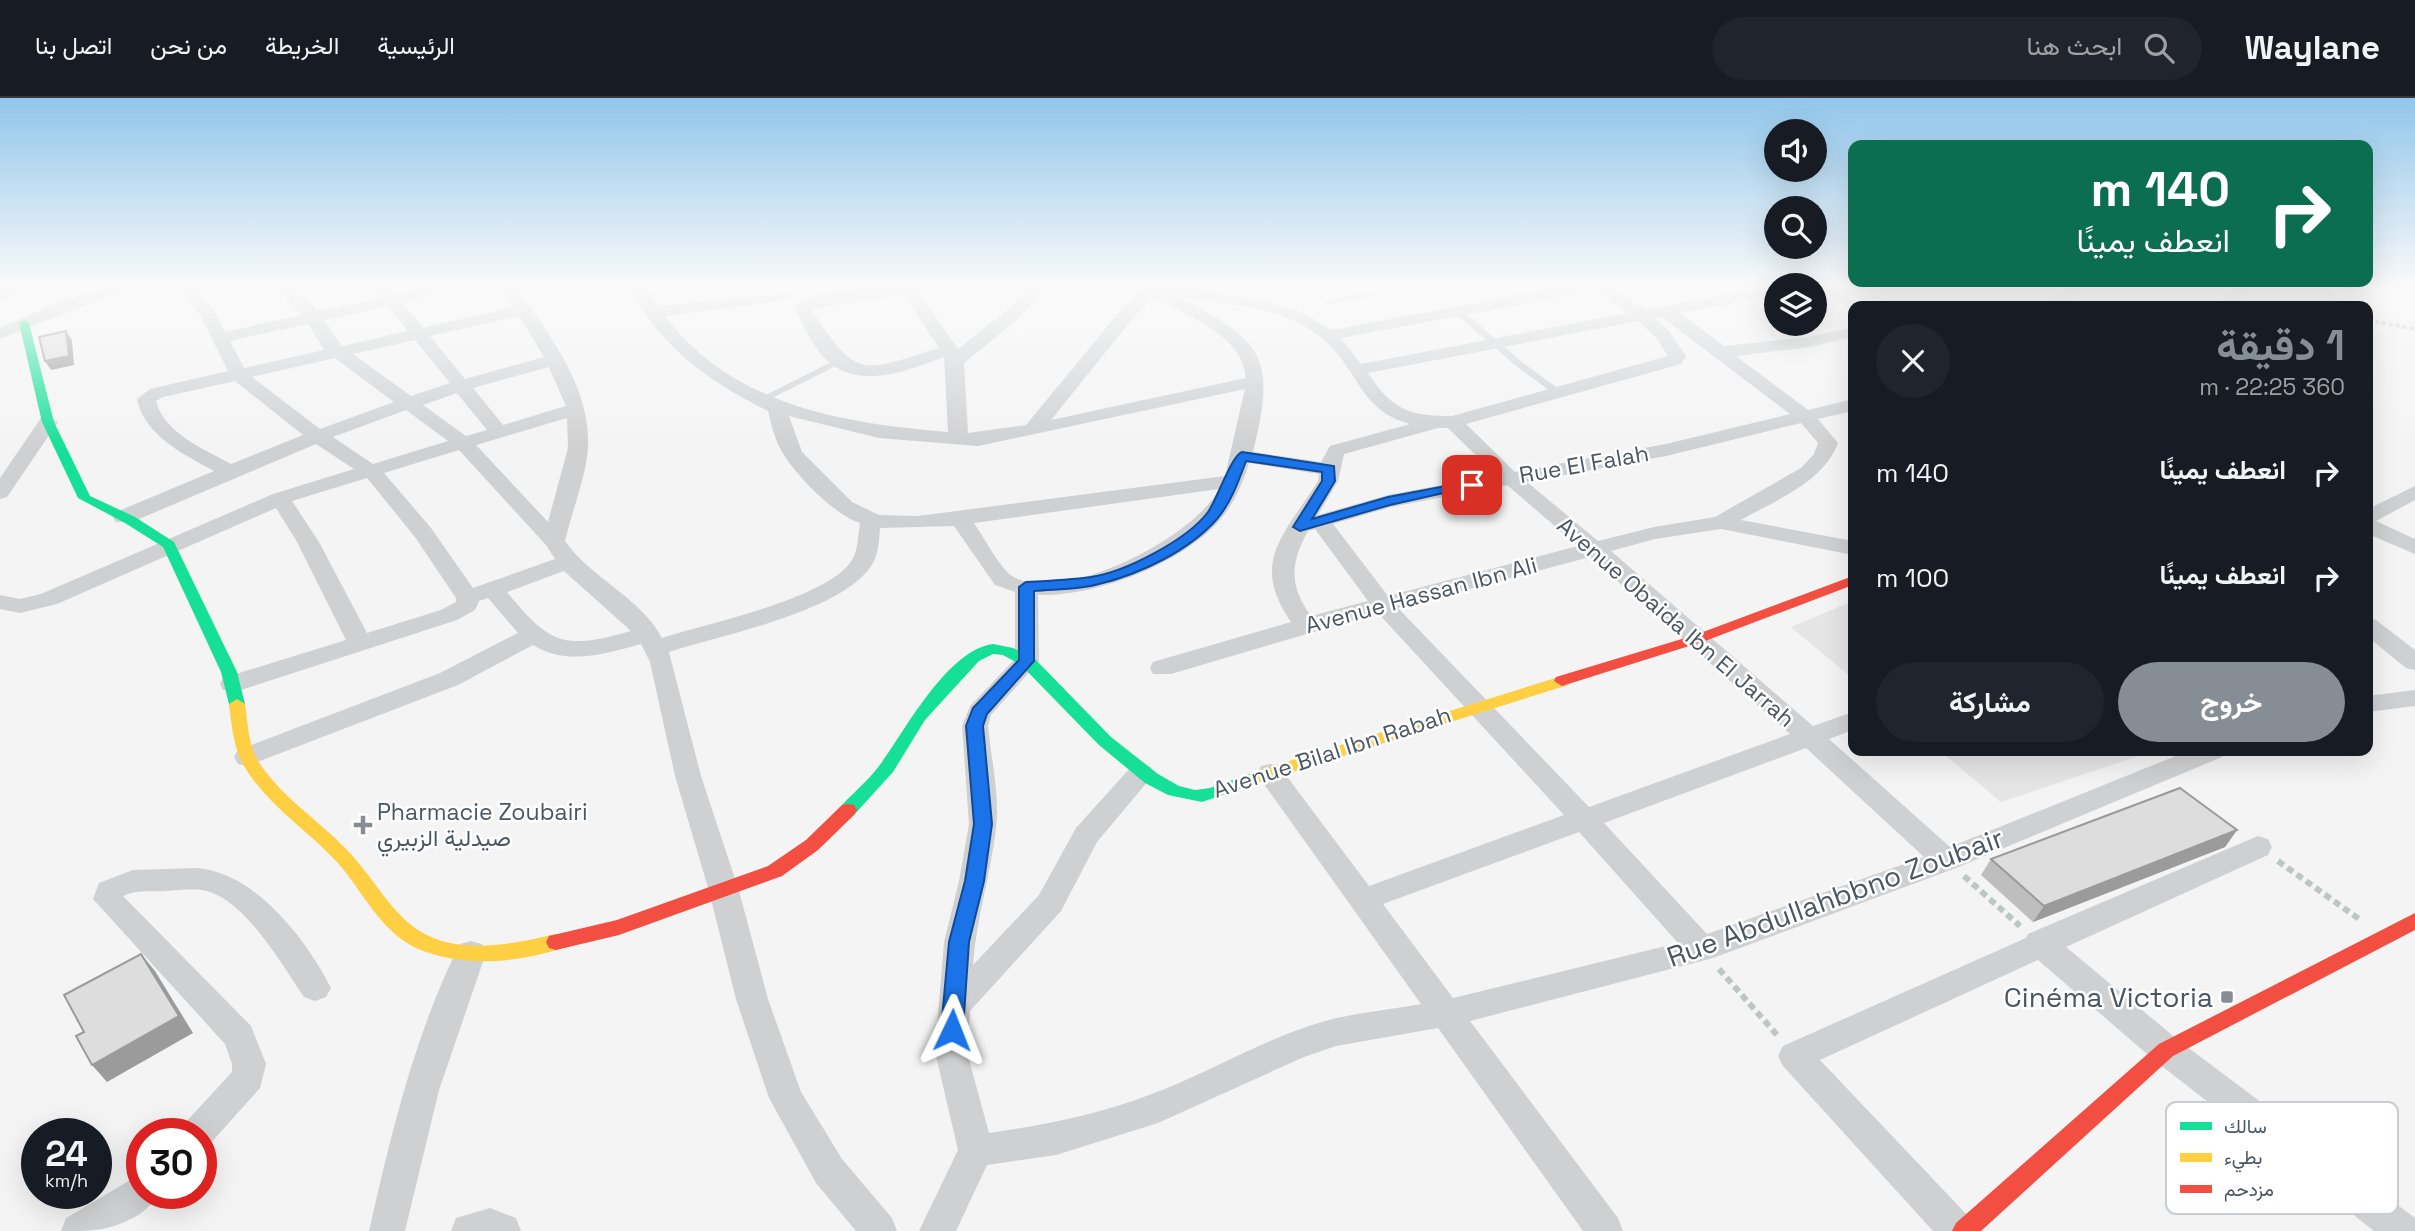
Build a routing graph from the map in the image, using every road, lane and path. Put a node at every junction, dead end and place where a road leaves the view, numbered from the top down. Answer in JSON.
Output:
{"nodes":[{"id":1,"x":28,"y":341,"type":"edge"},
{"id":2,"x":222,"y":341,"type":"edge"},
{"id":3,"x":327,"y":341,"type":"edge"},
{"id":4,"x":379,"y":341,"type":"edge"},
{"id":5,"x":427,"y":341,"type":"edge"},
{"id":6,"x":543,"y":341,"type":"edge"},
{"id":7,"x":675,"y":341,"type":"edge"},
{"id":8,"x":823,"y":341,"type":"edge"},
{"id":9,"x":943,"y":341,"type":"edge"},
{"id":10,"x":974,"y":341,"type":"edge"},
{"id":11,"x":1105,"y":341,"type":"edge"},
{"id":12,"x":1235,"y":341,"type":"edge"},
{"id":13,"x":1336,"y":341,"type":"edge"},
{"id":14,"x":1491,"y":341,"type":"edge"},
{"id":15,"x":1518,"y":341,"type":"edge"},
{"id":16,"x":1668,"y":341,"type":"edge"},
{"id":17,"x":1706,"y":341,"type":"edge"},
{"id":18,"x":1815,"y":341,"type":"edge"},
{"id":19,"x":1496,"y":345,"type":"junction"},
{"id":20,"x":337,"y":350,"type":"junction"},
{"id":21,"x":1721,"y":352,"type":"junction"},
{"id":22,"x":953,"y":355,"type":"junction"},
{"id":23,"x":554,"y":360,"type":"junction"},
{"id":24,"x":839,"y":361,"type":"junction"},
{"id":25,"x":1356,"y":370,"type":"junction"},
{"id":26,"x":238,"y":373,"type":"junction"},
{"id":27,"x":1256,"y":381,"type":"junction"},
{"id":28,"x":460,"y":385,"type":"junction"},
{"id":29,"x":1556,"y":391,"type":"junction"},
{"id":30,"x":407,"y":403,"type":"junction"},
{"id":31,"x":769,"y":404,"type":"junction"},
{"id":32,"x":1848,"y":406,"type":"edge"},
{"id":33,"x":576,"y":409,"type":"junction"},
{"id":34,"x":1807,"y":418,"type":"junction"},
{"id":35,"x":48,"y":422,"type":"junction"},
{"id":36,"x":1445,"y":423,"type":"junction"},
{"id":37,"x":1033,"y":429,"type":"junction"},
{"id":38,"x":498,"y":431,"type":"junction"},
{"id":39,"x":320,"y":437,"type":"junction"},
{"id":40,"x":958,"y":439,"type":"junction"},
{"id":41,"x":463,"y":443,"type":"junction"},
{"id":42,"x":1242,"y":456,"type":"junction"},
{"id":43,"x":1329,"y":469,"type":"junction"},
{"id":44,"x":231,"y":472,"type":"junction"},
{"id":45,"x":372,"y":472,"type":"junction"},
{"id":46,"x":1508,"y":477,"type":"junction"},
{"id":47,"x":1231,"y":481,"type":"junction"},
{"id":48,"x":2415,"y":492,"type":"edge"},
{"id":49,"x":0,"y":493,"type":"edge"},
{"id":50,"x":279,"y":498,"type":"junction"},
{"id":51,"x":2373,"y":514,"type":"edge"},
{"id":52,"x":124,"y":517,"type":"junction"},
{"id":53,"x":871,"y":519,"type":"junction"},
{"id":54,"x":960,"y":519,"type":"junction"},
{"id":55,"x":1721,"y":523,"type":"junction"},
{"id":56,"x":1310,"y":524,"type":"junction"},
{"id":57,"x":2373,"y":528,"type":"edge"},
{"id":58,"x":169,"y":545,"type":"junction"},
{"id":59,"x":1848,"y":547,"type":"edge"},
{"id":60,"x":2415,"y":547,"type":"edge"},
{"id":61,"x":1592,"y":549,"type":"junction"},
{"id":62,"x":561,"y":551,"type":"junction"},
{"id":63,"x":1848,"y":582,"type":"edge"},
{"id":64,"x":1026,"y":587,"type":"junction"},
{"id":65,"x":493,"y":589,"type":"junction"},
{"id":66,"x":468,"y":598,"type":"junction"},
{"id":67,"x":0,"y":602,"type":"edge"},
{"id":68,"x":1383,"y":605,"type":"junction"},
{"id":69,"x":1305,"y":625,"type":"junction"},
{"id":70,"x":2373,"y":629,"type":"edge"},
{"id":71,"x":532,"y":636,"type":"junction"},
{"id":72,"x":1700,"y":638,"type":"junction"},
{"id":73,"x":653,"y":641,"type":"junction"},
{"id":74,"x":360,"y":643,"type":"junction"},
{"id":75,"x":1027,"y":661,"type":"junction"},
{"id":76,"x":2415,"y":662,"type":"edge"},
{"id":77,"x":1162,"y":668,"type":"dead end"},
{"id":78,"x":232,"y":684,"type":"junction"},
{"id":79,"x":2415,"y":698,"type":"edge"},
{"id":80,"x":2373,"y":704,"type":"edge"},
{"id":81,"x":1476,"y":706,"type":"junction"},
{"id":82,"x":1848,"y":723,"type":"edge"},
{"id":83,"x":1808,"y":737,"type":"junction"},
{"id":84,"x":2196,"y":756,"type":"edge"},
{"id":85,"x":247,"y":757,"type":"junction"},
{"id":86,"x":1270,"y":773,"type":"junction"},
{"id":87,"x":1141,"y":774,"type":"junction"},
{"id":88,"x":1586,"y":820,"type":"junction"},
{"id":89,"x":2258,"y":847,"type":"joint"},
{"id":90,"x":1946,"y":860,"type":"junction"},
{"id":91,"x":724,"y":891,"type":"junction"},
{"id":92,"x":1365,"y":899,"type":"junction"},
{"id":93,"x":2415,"y":921,"type":"edge"},
{"id":94,"x":2382,"y":936,"type":"junction"},
{"id":95,"x":2039,"y":943,"type":"junction"},
{"id":96,"x":1702,"y":949,"type":"junction"},
{"id":97,"x":471,"y":953,"type":"junction"},
{"id":98,"x":315,"y":988,"type":"dead end"},
{"id":99,"x":953,"y":1008,"type":"junction"},
{"id":100,"x":1447,"y":1013,"type":"junction"},
{"id":101,"x":2166,"y":1050,"type":"junction"},
{"id":102,"x":1795,"y":1056,"type":"junction"},
{"id":103,"x":2234,"y":1102,"type":"edge"},
{"id":104,"x":212,"y":1118,"type":"edge"},
{"id":105,"x":976,"y":1151,"type":"junction"},
{"id":106,"x":126,"y":1203,"type":"edge"},
{"id":107,"x":2381,"y":1214,"type":"edge"},
{"id":108,"x":97,"y":1227,"type":"edge"},
{"id":109,"x":387,"y":1231,"type":"edge"},
{"id":110,"x":469,"y":1231,"type":"edge"},
{"id":111,"x":503,"y":1231,"type":"edge"},
{"id":112,"x":879,"y":1231,"type":"edge"},
{"id":113,"x":937,"y":1231,"type":"edge"},
{"id":114,"x":1605,"y":1231,"type":"edge"},
{"id":115,"x":1957,"y":1231,"type":"edge"},
{"id":116,"x":1964,"y":1231,"type":"edge"},
{"id":117,"x":2403,"y":1231,"type":"edge"}],
"edges":[{"from":1,"to":35,"type":"street"},
{"from":2,"to":26,"type":"street"},
{"from":3,"to":20,"type":"street"},
{"from":4,"to":20,"type":"street"},
{"from":5,"to":28,"type":"street"},
{"from":6,"to":23,"type":"street"},
{"from":7,"to":31,"type":"street"},
{"from":8,"to":24,"type":"street"},
{"from":9,"to":22,"type":"street"},
{"from":10,"to":22,"type":"street"},
{"from":11,"to":37,"type":"street"},
{"from":12,"to":27,"type":"street"},
{"from":13,"to":25,"type":"street"},
{"from":14,"to":19,"type":"lane"},
{"from":15,"to":19,"type":"street"},
{"from":16,"to":29,"type":"street"},
{"from":17,"to":21,"type":"street"},
{"from":18,"to":21,"type":"street"},
{"from":19,"to":25,"type":"street"},
{"from":19,"to":29,"type":"lane"},
{"from":20,"to":26,"type":"street"},
{"from":20,"to":30,"type":"street"},
{"from":21,"to":34,"type":"street"},
{"from":22,"to":24,"type":"street"},
{"from":22,"to":40,"type":"street"},
{"from":23,"to":28,"type":"street"},
{"from":23,"to":33,"type":"street"},
{"from":24,"to":31,"type":"lane"},
{"from":25,"to":36,"type":"street"},
{"from":26,"to":39,"type":"street"},
{"from":26,"to":44,"type":"street"},
{"from":27,"to":37,"type":"street"},
{"from":27,"to":42,"type":"street"},
{"from":28,"to":30,"type":"street"},
{"from":28,"to":38,"type":"street"},
{"from":29,"to":36,"type":"street"},
{"from":30,"to":39,"type":"street"},
{"from":30,"to":41,"type":"street"},
{"from":31,"to":40,"type":"street"},
{"from":31,"to":53,"type":"street"},
{"from":32,"to":34,"type":"street","name":"Rue El Falah"},
{"from":33,"to":38,"type":"street"},
{"from":33,"to":62,"type":"street"},
{"from":34,"to":46,"type":"street","name":"Rue El Falah"},
{"from":34,"to":55,"type":"street","name":"Avenue Hassan Ibn Ali"},
{"from":35,"to":49,"type":"street"},
{"from":35,"to":52,"type":"street"},
{"from":36,"to":43,"type":"street"},
{"from":36,"to":46,"type":"street","name":"Avenue Obaida Ibn El Jarrah"},
{"from":37,"to":40,"type":"street"},
{"from":38,"to":41,"type":"street"},
{"from":39,"to":44,"type":"street"},
{"from":39,"to":45,"type":"street"},
{"from":41,"to":45,"type":"street"},
{"from":41,"to":62,"type":"street"},
{"from":42,"to":43,"type":"street"},
{"from":42,"to":47,"type":"street"},
{"from":43,"to":56,"type":"street"},
{"from":44,"to":52,"type":"street"},
{"from":45,"to":50,"type":"street"},
{"from":45,"to":66,"type":"street"},
{"from":46,"to":56,"type":"street","name":"Rue El Falah"},
{"from":46,"to":61,"type":"street","name":"Avenue Obaida Ibn El Jarrah"},
{"from":47,"to":54,"type":"street"},
{"from":47,"to":64,"type":"street"},
{"from":48,"to":51,"type":"street"},
{"from":50,"to":58,"type":"street"},
{"from":50,"to":74,"type":"street"},
{"from":52,"to":58,"type":"street"},
{"from":53,"to":54,"type":"street"},
{"from":53,"to":73,"type":"street"},
{"from":54,"to":64,"type":"street"},
{"from":55,"to":59,"type":"street"},
{"from":55,"to":61,"type":"street","name":"Avenue Hassan Ibn Ali"},
{"from":56,"to":68,"type":"street"},
{"from":56,"to":69,"type":"street"},
{"from":57,"to":60,"type":"street"},
{"from":58,"to":67,"type":"street"},
{"from":58,"to":78,"type":"street","name":"Avenue Bilal Ibn Rabah"},
{"from":61,"to":68,"type":"street","name":"Avenue Hassan Ibn Ali"},
{"from":61,"to":72,"type":"street","name":"Avenue Obaida Ibn El Jarrah"},
{"from":62,"to":65,"type":"street"},
{"from":62,"to":73,"type":"street"},
{"from":63,"to":72,"type":"street","name":"Avenue Bilal Ibn Rabah"},
{"from":64,"to":75,"type":"street"},
{"from":65,"to":66,"type":"street"},
{"from":65,"to":71,"type":"street"},
{"from":66,"to":74,"type":"street"},
{"from":68,"to":69,"type":"street","name":"Avenue Hassan Ibn Ali"},
{"from":68,"to":81,"type":"street"},
{"from":69,"to":77,"type":"street","name":"Avenue Hassan Ibn Ali"},
{"from":70,"to":76,"type":"street"},
{"from":71,"to":73,"type":"street"},
{"from":71,"to":85,"type":"street"},
{"from":72,"to":81,"type":"street","name":"Avenue Bilal Ibn Rabah"},
{"from":72,"to":83,"type":"street","name":"Avenue Obaida Ibn El Jarrah"},
{"from":73,"to":91,"type":"street"},
{"from":74,"to":78,"type":"street"},
{"from":75,"to":87,"type":"street","name":"Avenue Bilal Ibn Rabah"},
{"from":75,"to":91,"type":"street","name":"Avenue Bilal Ibn Rabah"},
{"from":75,"to":99,"type":"street"},
{"from":78,"to":85,"type":"street","name":"Avenue Bilal Ibn Rabah"},
{"from":79,"to":80,"type":"street"},
{"from":81,"to":86,"type":"street","name":"Avenue Bilal Ibn Rabah"},
{"from":81,"to":88,"type":"street"},
{"from":82,"to":83,"type":"street"},
{"from":83,"to":88,"type":"street"},
{"from":83,"to":90,"type":"street","name":"Avenue Obaida Ibn El Jarrah"},
{"from":84,"to":90,"type":"street","name":"Rue Abdullahbbno Zoubair"},
{"from":85,"to":97,"type":"street","name":"Avenue Bilal Ibn Rabah"},
{"from":86,"to":87,"type":"street","name":"Avenue Bilal Ibn Rabah"},
{"from":86,"to":92,"type":"street"},
{"from":87,"to":99,"type":"street"},
{"from":88,"to":92,"type":"street"},
{"from":88,"to":96,"type":"street"},
{"from":89,"to":94,"type":"path"},
{"from":89,"to":95,"type":"street"},
{"from":90,"to":95,"type":"path"},
{"from":90,"to":96,"type":"street","name":"Rue Abdullahbbno Zoubair"},
{"from":91,"to":97,"type":"street","name":"Avenue Bilal Ibn Rabah"},
{"from":91,"to":112,"type":"street"},
{"from":92,"to":100,"type":"street"},
{"from":93,"to":94,"type":"street"},
{"from":94,"to":101,"type":"street"},
{"from":95,"to":101,"type":"street"},
{"from":95,"to":102,"type":"street"},
{"from":96,"to":100,"type":"street","name":"Rue Abdullahbbno Zoubair"},
{"from":96,"to":102,"type":"path"},
{"from":97,"to":109,"type":"street"},
{"from":98,"to":104,"type":"street"},
{"from":99,"to":105,"type":"street"},
{"from":100,"to":105,"type":"street","name":"Rue Abdullahbbno Zoubair"},
{"from":100,"to":114,"type":"street"},
{"from":101,"to":103,"type":"street"},
{"from":101,"to":116,"type":"street"},
{"from":102,"to":115,"type":"street"},
{"from":105,"to":113,"type":"street"},
{"from":106,"to":108,"type":"street"},
{"from":107,"to":117,"type":"street"},
{"from":110,"to":111,"type":"street"}]}
